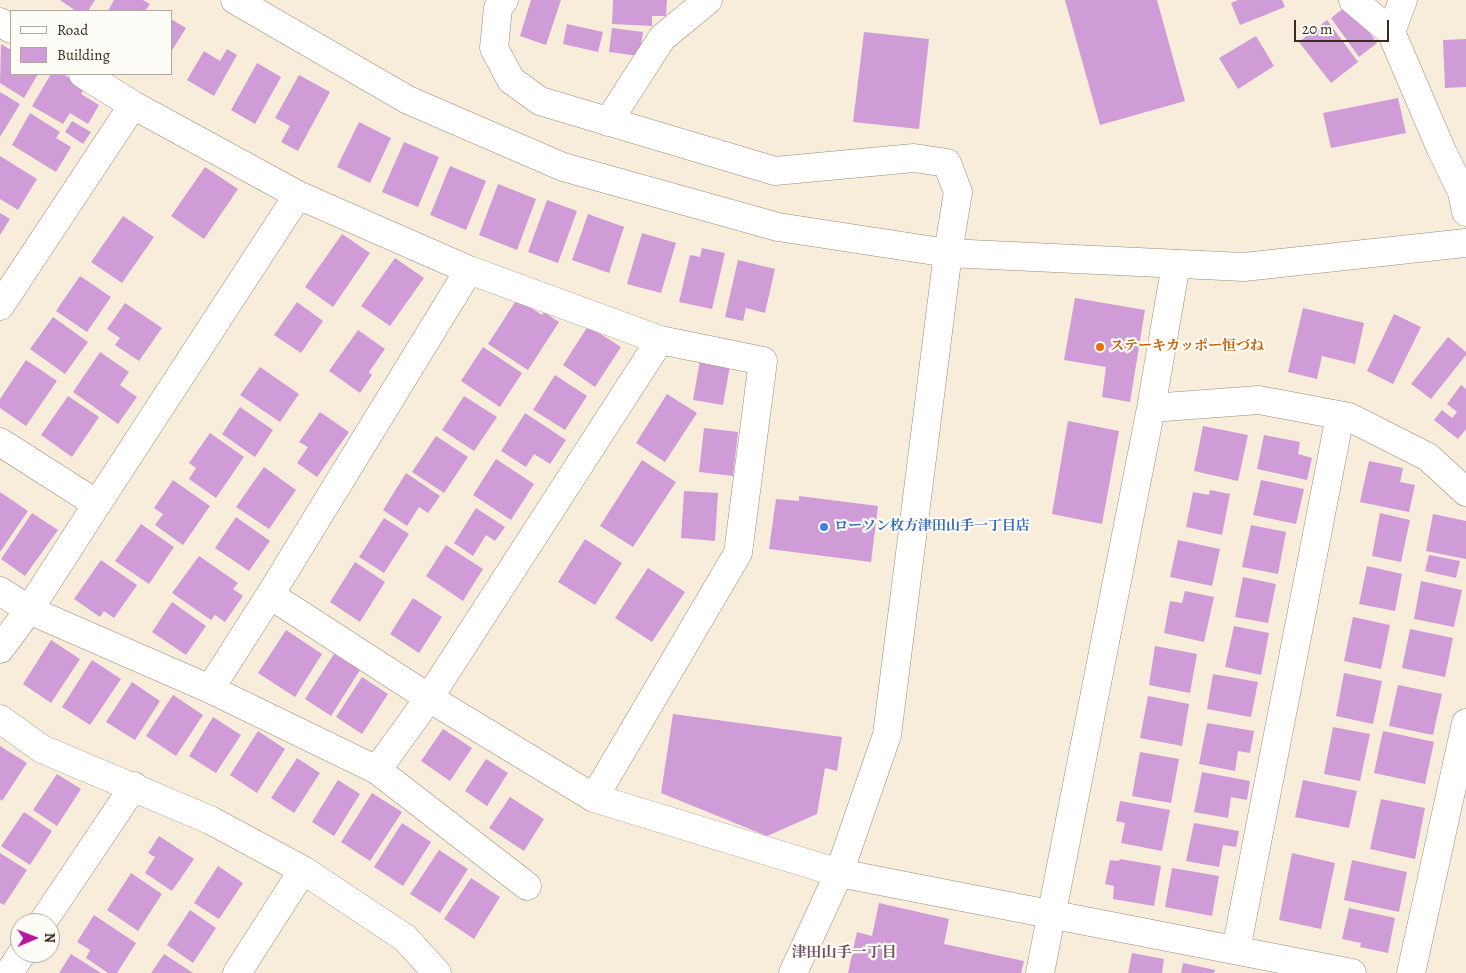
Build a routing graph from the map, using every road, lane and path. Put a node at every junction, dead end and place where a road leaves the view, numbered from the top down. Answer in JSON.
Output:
{"nodes":[{"id":1,"x":235,"y":0,"type":"edge"},
{"id":2,"x":504,"y":0,"type":"edge"},
{"id":3,"x":708,"y":0,"type":"edge"},
{"id":4,"x":1354,"y":0,"type":"edge"},
{"id":5,"x":1402,"y":0,"type":"edge"},
{"id":6,"x":1391,"y":32,"type":"junction"},
{"id":7,"x":85,"y":75,"type":"edge"},
{"id":8,"x":133,"y":105,"type":"junction"},
{"id":9,"x":608,"y":122,"type":"junction"},
{"id":10,"x":298,"y":195,"type":"junction"},
{"id":11,"x":1465,"y":199,"type":"edge"},
{"id":12,"x":1466,"y":243,"type":"edge"},
{"id":13,"x":948,"y":254,"type":"junction"},
{"id":14,"x":1176,"y":264,"type":"junction"},
{"id":15,"x":469,"y":270,"type":"junction"},
{"id":16,"x":0,"y":306,"type":"edge"},
{"id":17,"x":660,"y":340,"type":"junction"},
{"id":18,"x":1151,"y":408,"type":"junction"},
{"id":19,"x":1340,"y":416,"type":"junction"},
{"id":20,"x":0,"y":442,"type":"edge"},
{"id":21,"x":1466,"y":492,"type":"edge"},
{"id":22,"x":97,"y":504,"type":"junction"},
{"id":23,"x":0,"y":591,"type":"edge"},
{"id":24,"x":270,"y":595,"type":"junction"},
{"id":25,"x":29,"y":610,"type":"junction"},
{"id":26,"x":0,"y":649,"type":"edge"},
{"id":27,"x":210,"y":689,"type":"junction"},
{"id":28,"x":429,"y":698,"type":"junction"},
{"id":29,"x":0,"y":719,"type":"edge"},
{"id":30,"x":1466,"y":723,"type":"edge"},
{"id":31,"x":377,"y":770,"type":"junction"},
{"id":32,"x":134,"y":786,"type":"junction"},
{"id":33,"x":594,"y":798,"type":"junction"},
{"id":34,"x":303,"y":870,"type":"junction"},
{"id":35,"x":839,"y":872,"type":"junction"},
{"id":36,"x":526,"y":886,"type":"dead end"},
{"id":37,"x":49,"y":913,"type":"edge"},
{"id":38,"x":1052,"y":914,"type":"junction"},
{"id":39,"x":1236,"y":950,"type":"junction"},
{"id":40,"x":238,"y":973,"type":"edge"},
{"id":41,"x":437,"y":973,"type":"edge"},
{"id":42,"x":793,"y":973,"type":"edge"},
{"id":43,"x":1040,"y":973,"type":"edge"},
{"id":44,"x":1352,"y":973,"type":"edge"},
{"id":45,"x":1410,"y":973,"type":"edge"}],
"edges":[{"from":1,"to":13,"type":"street"},
{"from":2,"to":9,"type":"street"},
{"from":3,"to":9,"type":"street"},
{"from":4,"to":6,"type":"street"},
{"from":5,"to":6,"type":"street"},
{"from":6,"to":11,"type":"street"},
{"from":7,"to":8,"type":"street"},
{"from":8,"to":10,"type":"street"},
{"from":8,"to":16,"type":"street"},
{"from":9,"to":13,"type":"street"},
{"from":10,"to":15,"type":"street"},
{"from":10,"to":22,"type":"street"},
{"from":12,"to":14,"type":"street"},
{"from":13,"to":14,"type":"street"},
{"from":13,"to":35,"type":"street"},
{"from":14,"to":18,"type":"street"},
{"from":15,"to":17,"type":"street"},
{"from":15,"to":24,"type":"street"},
{"from":17,"to":28,"type":"street"},
{"from":17,"to":33,"type":"street"},
{"from":18,"to":19,"type":"street"},
{"from":18,"to":38,"type":"street"},
{"from":19,"to":21,"type":"street"},
{"from":19,"to":39,"type":"street"},
{"from":20,"to":22,"type":"street"},
{"from":22,"to":25,"type":"street"},
{"from":23,"to":25,"type":"street"},
{"from":24,"to":27,"type":"street"},
{"from":24,"to":28,"type":"street"},
{"from":25,"to":26,"type":"street"},
{"from":25,"to":27,"type":"street"},
{"from":27,"to":31,"type":"street"},
{"from":28,"to":31,"type":"street"},
{"from":28,"to":33,"type":"street"},
{"from":29,"to":32,"type":"street"},
{"from":30,"to":45,"type":"street"},
{"from":31,"to":36,"type":"street"},
{"from":32,"to":34,"type":"street"},
{"from":32,"to":37,"type":"street"},
{"from":33,"to":35,"type":"street"},
{"from":34,"to":40,"type":"street"},
{"from":34,"to":41,"type":"street"},
{"from":35,"to":38,"type":"street"},
{"from":35,"to":42,"type":"street"},
{"from":38,"to":39,"type":"street"},
{"from":38,"to":43,"type":"street"},
{"from":39,"to":44,"type":"street"}]}
